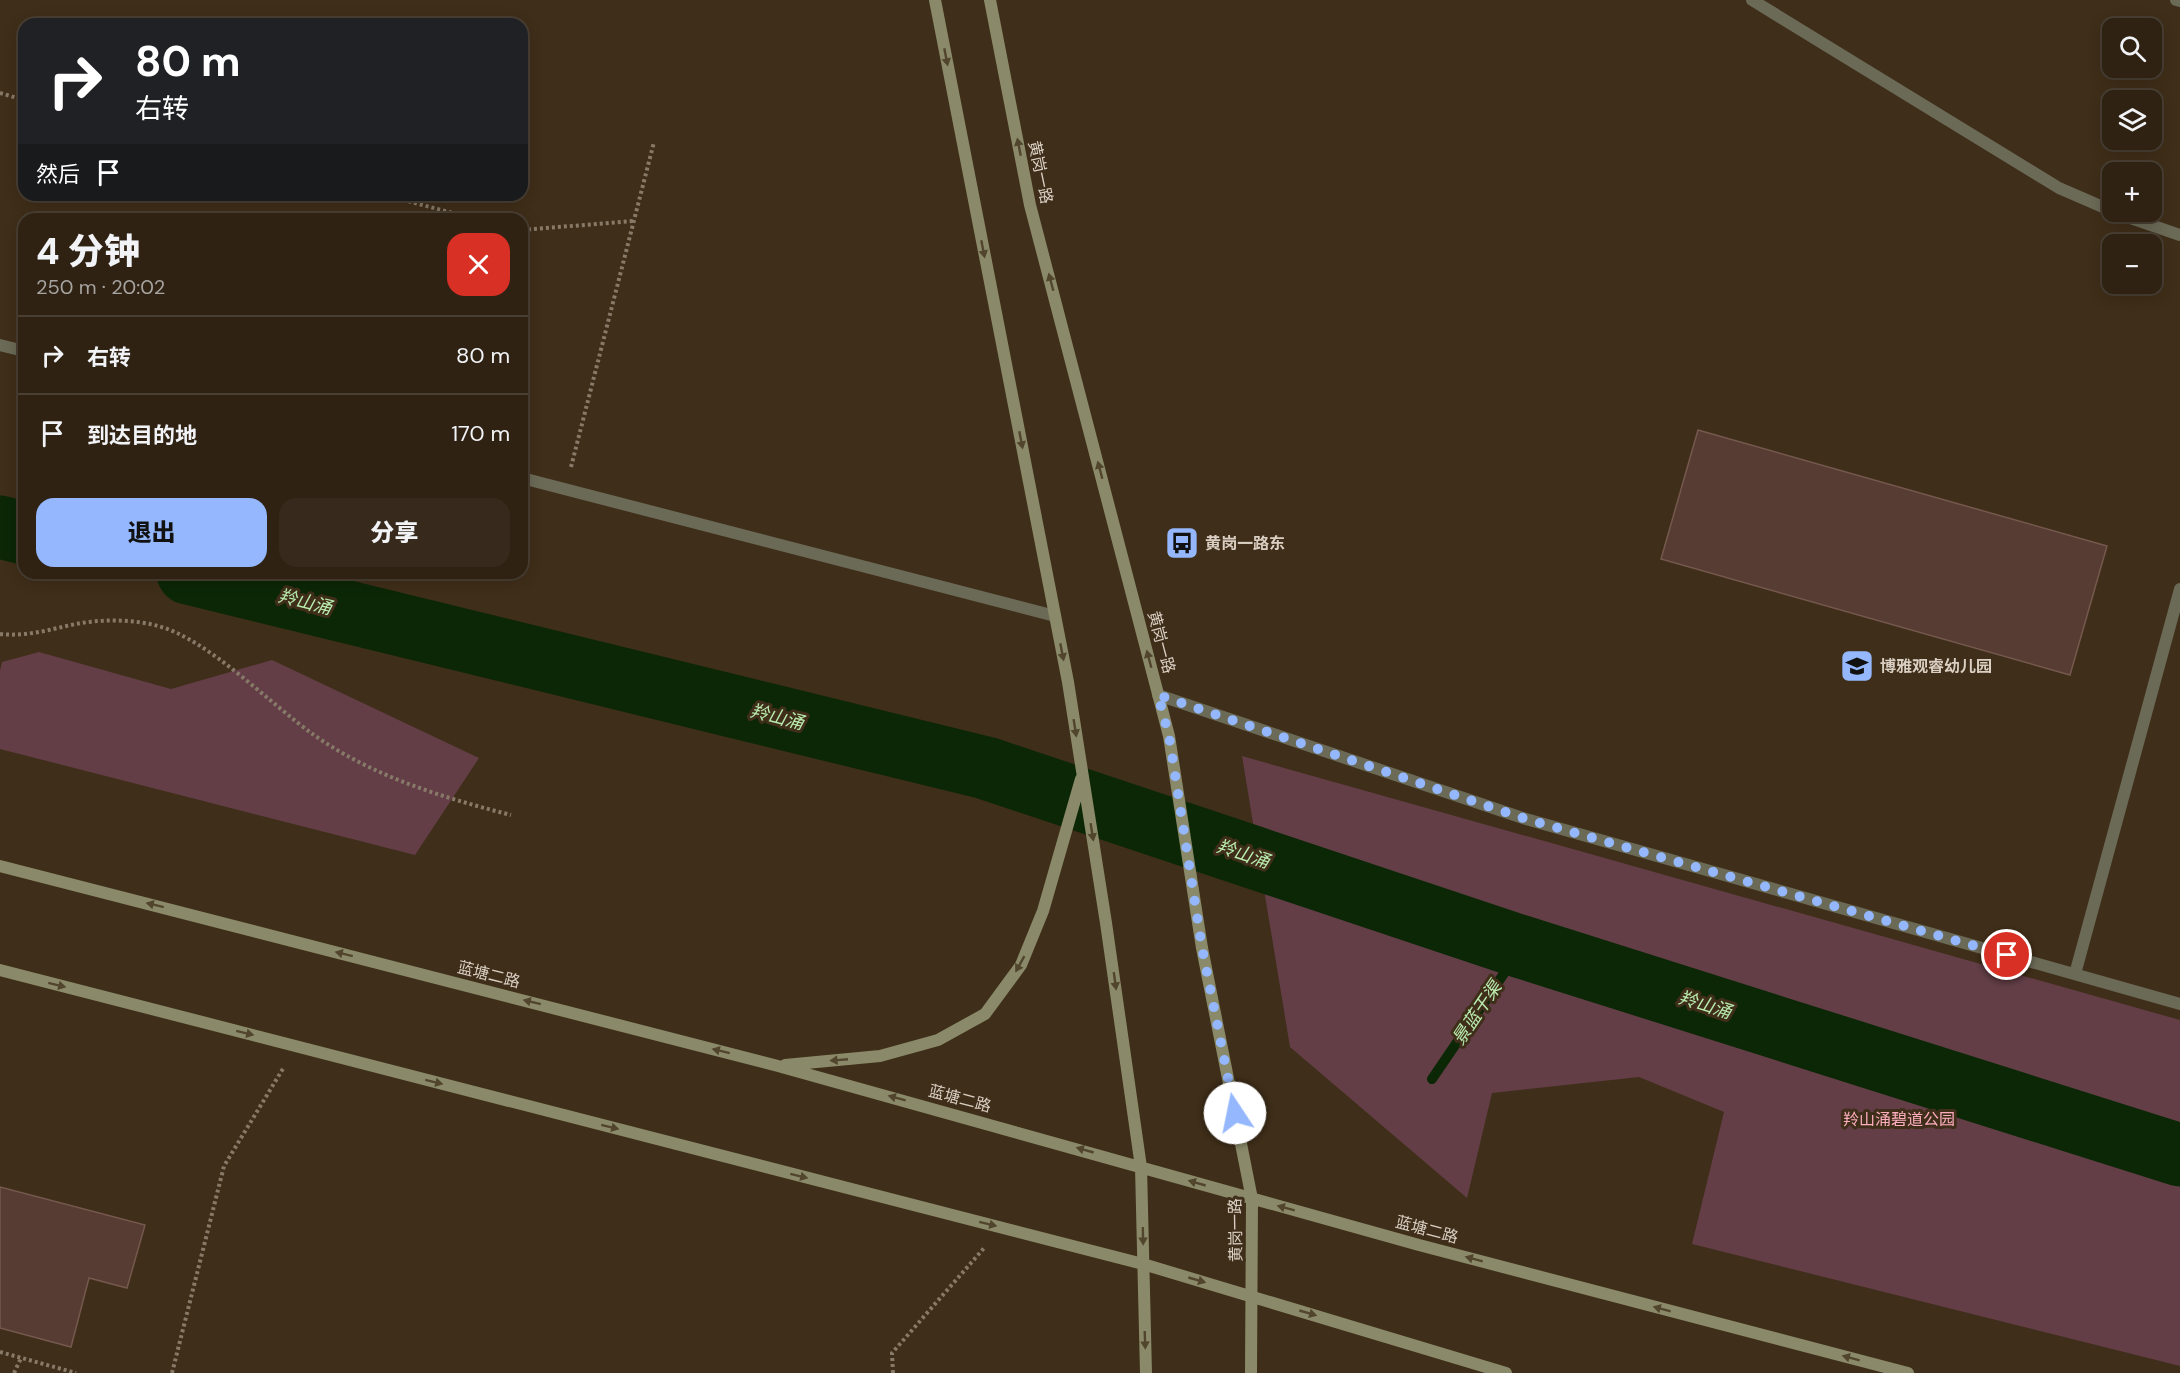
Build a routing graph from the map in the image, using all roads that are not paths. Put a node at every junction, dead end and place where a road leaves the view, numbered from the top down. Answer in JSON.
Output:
{"nodes":[{"id":1,"x":935,"y":0,"type":"edge"},
{"id":2,"x":990,"y":0,"type":"edge"},
{"id":3,"x":1752,"y":0,"type":"edge"},
{"id":4,"x":2102,"y":207,"type":"edge"},
{"id":5,"x":2145,"y":222,"type":"edge"},
{"id":6,"x":2180,"y":234,"type":"edge"},
{"id":7,"x":0,"y":345,"type":"edge"},
{"id":8,"x":18,"y":350,"type":"edge"},
{"id":9,"x":528,"y":480,"type":"edge"},
{"id":10,"x":2180,"y":590,"type":"edge"},
{"id":11,"x":1055,"y":616,"type":"junction"},
{"id":12,"x":1158,"y":695,"type":"junction"},
{"id":13,"x":1082,"y":774,"type":"junction"},
{"id":14,"x":0,"y":866,"type":"edge"},
{"id":15,"x":0,"y":970,"type":"edge"},
{"id":16,"x":2075,"y":974,"type":"junction"},
{"id":17,"x":2180,"y":1004,"type":"edge"},
{"id":18,"x":778,"y":1066,"type":"junction"},
{"id":19,"x":1142,"y":1167,"type":"junction"},
{"id":20,"x":1252,"y":1199,"type":"junction"},
{"id":21,"x":1143,"y":1264,"type":"junction"},
{"id":22,"x":1252,"y":1296,"type":"junction"},
{"id":23,"x":1146,"y":1373,"type":"edge"},
{"id":24,"x":1251,"y":1373,"type":"edge"},
{"id":25,"x":1506,"y":1373,"type":"edge"},
{"id":26,"x":1908,"y":1373,"type":"edge"}],
"edges":[{"from":1,"to":11,"type":"main road","one_way":true},
{"from":12,"to":2,"type":"main road","name":"黄岗一路","one_way":true},
{"from":3,"to":4,"type":"street"},
{"from":5,"to":6,"type":"street"},
{"from":7,"to":8,"type":"street"},
{"from":9,"to":11,"type":"street"},
{"from":10,"to":16,"type":"street"},
{"from":11,"to":13,"type":"main road","one_way":true},
{"from":12,"to":16,"type":"street"},
{"from":12,"to":20,"type":"main road","name":"黄岗一路"},
{"from":13,"to":18,"type":"main road","one_way":true},
{"from":13,"to":19,"type":"main road","one_way":true},
{"from":18,"to":14,"type":"main road","name":"蓝塘二路","one_way":true},
{"from":15,"to":21,"type":"main road","one_way":true},
{"from":16,"to":17,"type":"street"},
{"from":19,"to":18,"type":"main road","name":"蓝塘二路","one_way":true},
{"from":20,"to":19,"type":"main road","name":"蓝塘二路","one_way":true},
{"from":19,"to":21,"type":"main road","one_way":true},
{"from":20,"to":22,"type":"main road","name":"黄岗一路"},
{"from":26,"to":20,"type":"main road","name":"蓝塘二路","one_way":true},
{"from":21,"to":22,"type":"main road","one_way":true},
{"from":21,"to":23,"type":"main road","one_way":true},
{"from":22,"to":24,"type":"main road","name":"黄岗一路"},
{"from":22,"to":25,"type":"main road","one_way":true}]}
